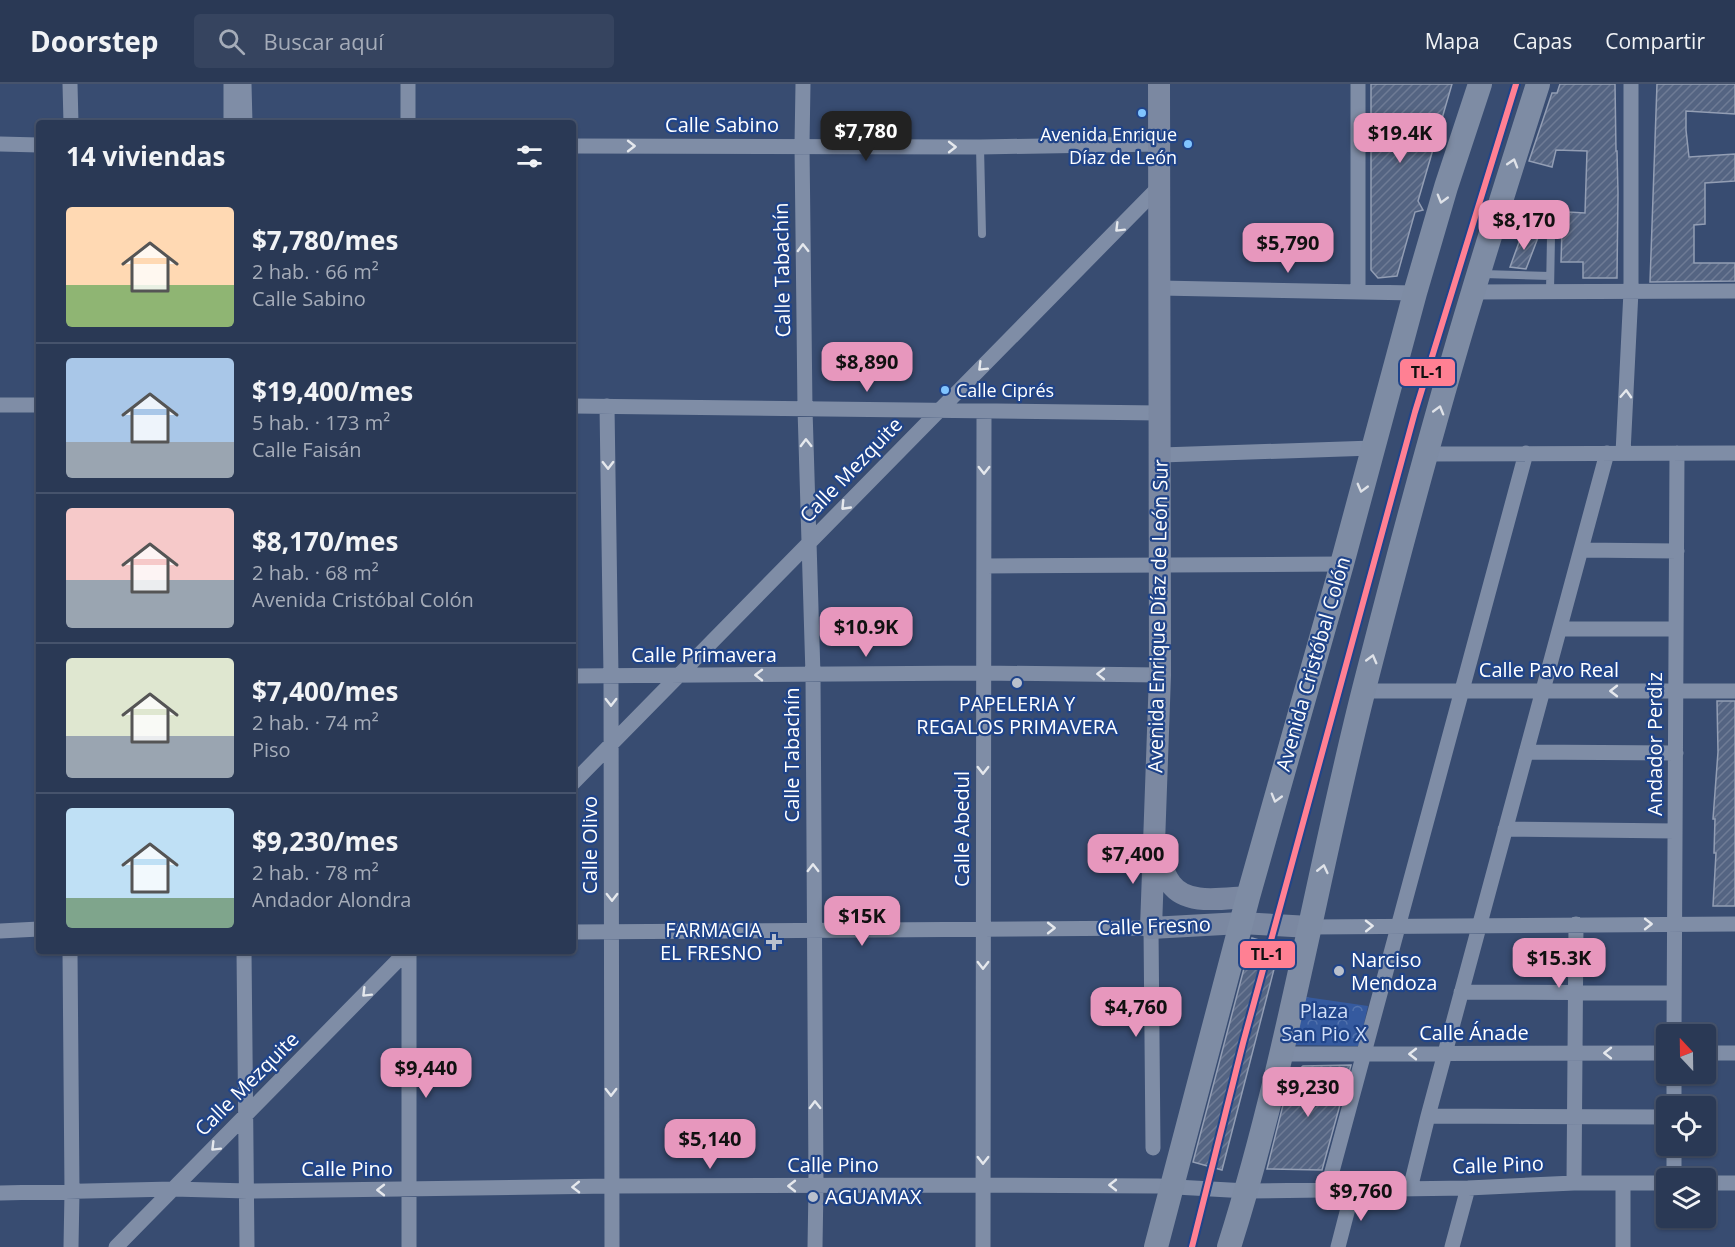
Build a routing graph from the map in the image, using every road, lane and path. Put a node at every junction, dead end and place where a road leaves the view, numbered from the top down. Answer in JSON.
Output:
{"nodes":[{"id":1,"x":70,"y":84,"type":"edge"},
{"id":2,"x":231,"y":84,"type":"edge"},
{"id":3,"x":244,"y":84,"type":"edge"},
{"id":4,"x":408,"y":84,"type":"edge"},
{"id":5,"x":803,"y":84,"type":"edge"},
{"id":6,"x":1159,"y":84,"type":"edge"},
{"id":7,"x":1358,"y":84,"type":"edge"},
{"id":8,"x":1480,"y":84,"type":"edge"},
{"id":9,"x":1538,"y":84,"type":"edge"},
{"id":10,"x":1631,"y":84,"type":"edge"},
{"id":11,"x":71,"y":120,"type":"edge"},
{"id":12,"x":231,"y":120,"type":"edge"},
{"id":13,"x":244,"y":120,"type":"edge"},
{"id":14,"x":408,"y":120,"type":"edge"},
{"id":15,"x":0,"y":144,"type":"edge"},
{"id":16,"x":1160,"y":144,"type":"junction"},
{"id":17,"x":36,"y":145,"type":"edge"},
{"id":18,"x":576,"y":146,"type":"edge"},
{"id":19,"x":802,"y":146,"type":"junction"},
{"id":20,"x":980,"y":147,"type":"junction"},
{"id":21,"x":1160,"y":186,"type":"junction"},
{"id":22,"x":1494,"y":222,"type":"junction"},
{"id":23,"x":982,"y":234,"type":"dead end"},
{"id":24,"x":1476,"y":283,"type":"junction"},
{"id":25,"x":1550,"y":284,"type":"junction"},
{"id":26,"x":1160,"y":288,"type":"junction"},
{"id":27,"x":1631,"y":291,"type":"junction"},
{"id":28,"x":1735,"y":291,"type":"edge"},
{"id":29,"x":1358,"y":292,"type":"junction"},
{"id":30,"x":1415,"y":293,"type":"junction"},
{"id":31,"x":0,"y":405,"type":"edge"},
{"id":32,"x":36,"y":405,"type":"edge"},
{"id":33,"x":576,"y":406,"type":"edge"},
{"id":34,"x":607,"y":406,"type":"junction"},
{"id":35,"x":805,"y":409,"type":"junction"},
{"id":36,"x":940,"y":409,"type":"junction"},
{"id":37,"x":984,"y":411,"type":"junction"},
{"id":38,"x":1161,"y":413,"type":"junction"},
{"id":39,"x":1373,"y":448,"type":"junction"},
{"id":40,"x":1526,"y":453,"type":"junction"},
{"id":41,"x":1607,"y":453,"type":"junction"},
{"id":42,"x":1623,"y":453,"type":"junction"},
{"id":43,"x":1677,"y":453,"type":"junction"},
{"id":44,"x":1735,"y":453,"type":"edge"},
{"id":45,"x":1426,"y":454,"type":"junction"},
{"id":46,"x":1161,"y":455,"type":"junction"},
{"id":47,"x":808,"y":544,"type":"junction"},
{"id":48,"x":1581,"y":550,"type":"junction"},
{"id":49,"x":1677,"y":551,"type":"junction"},
{"id":50,"x":1160,"y":564,"type":"junction"},
{"id":51,"x":1342,"y":564,"type":"junction"},
{"id":52,"x":984,"y":566,"type":"junction"},
{"id":53,"x":1560,"y":629,"type":"junction"},
{"id":54,"x":1676,"y":629,"type":"junction"},
{"id":55,"x":983,"y":673,"type":"junction"},
{"id":56,"x":813,"y":675,"type":"junction"},
{"id":57,"x":1160,"y":675,"type":"junction"},
{"id":58,"x":576,"y":676,"type":"edge"},
{"id":59,"x":611,"y":676,"type":"junction"},
{"id":60,"x":678,"y":676,"type":"junction"},
{"id":61,"x":1364,"y":691,"type":"junction"},
{"id":62,"x":1462,"y":691,"type":"junction"},
{"id":63,"x":1543,"y":691,"type":"junction"},
{"id":64,"x":1676,"y":691,"type":"junction"},
{"id":65,"x":1735,"y":691,"type":"edge"},
{"id":66,"x":611,"y":744,"type":"junction"},
{"id":67,"x":1526,"y":752,"type":"junction"},
{"id":68,"x":1676,"y":753,"type":"junction"},
{"id":69,"x":576,"y":780,"type":"edge"},
{"id":70,"x":1505,"y":829,"type":"junction"},
{"id":71,"x":1675,"y":831,"type":"junction"},
{"id":72,"x":1154,"y":844,"type":"junction"},
{"id":73,"x":1248,"y":897,"type":"junction"},
{"id":74,"x":1241,"y":924,"type":"junction"},
{"id":75,"x":1576,"y":924,"type":"junction"},
{"id":76,"x":1675,"y":924,"type":"junction"},
{"id":77,"x":1735,"y":924,"type":"edge"},
{"id":78,"x":1399,"y":925,"type":"junction"},
{"id":79,"x":1480,"y":925,"type":"junction"},
{"id":80,"x":1310,"y":927,"type":"junction"},
{"id":81,"x":1151,"y":928,"type":"junction"},
{"id":82,"x":36,"y":929,"type":"edge"},
{"id":83,"x":983,"y":929,"type":"junction"},
{"id":84,"x":0,"y":931,"type":"edge"},
{"id":85,"x":612,"y":931,"type":"junction"},
{"id":86,"x":813,"y":931,"type":"junction"},
{"id":87,"x":576,"y":932,"type":"edge"},
{"id":88,"x":70,"y":954,"type":"edge"},
{"id":89,"x":244,"y":954,"type":"edge"},
{"id":90,"x":405,"y":954,"type":"edge"},
{"id":91,"x":408,"y":954,"type":"edge"},
{"id":92,"x":1461,"y":992,"type":"junction"},
{"id":93,"x":1575,"y":992,"type":"junction"},
{"id":94,"x":1674,"y":993,"type":"junction"},
{"id":95,"x":1674,"y":1024,"type":"edge"},
{"id":96,"x":1656,"y":1053,"type":"edge"},
{"id":97,"x":1716,"y":1053,"type":"edge"},
{"id":98,"x":1735,"y":1053,"type":"edge"},
{"id":99,"x":1281,"y":1054,"type":"junction"},
{"id":100,"x":1364,"y":1054,"type":"junction"},
{"id":101,"x":1445,"y":1054,"type":"junction"},
{"id":102,"x":1575,"y":1054,"type":"junction"},
{"id":103,"x":245,"y":1116,"type":"junction"},
{"id":104,"x":1428,"y":1116,"type":"junction"},
{"id":105,"x":1575,"y":1116,"type":"junction"},
{"id":106,"x":1656,"y":1117,"type":"edge"},
{"id":107,"x":1153,"y":1148,"type":"dead end"},
{"id":108,"x":1574,"y":1183,"type":"junction"},
{"id":109,"x":1623,"y":1183,"type":"junction"},
{"id":110,"x":1656,"y":1183,"type":"edge"},
{"id":111,"x":1716,"y":1183,"type":"edge"},
{"id":112,"x":1735,"y":1183,"type":"edge"},
{"id":113,"x":983,"y":1185,"type":"junction"},
{"id":114,"x":611,"y":1186,"type":"junction"},
{"id":115,"x":816,"y":1186,"type":"junction"},
{"id":116,"x":1172,"y":1186,"type":"junction"},
{"id":117,"x":1468,"y":1188,"type":"junction"},
{"id":118,"x":173,"y":1189,"type":"junction"},
{"id":119,"x":1353,"y":1189,"type":"junction"},
{"id":120,"x":1410,"y":1189,"type":"junction"},
{"id":121,"x":409,"y":1190,"type":"junction"},
{"id":122,"x":1327,"y":1190,"type":"junction"},
{"id":123,"x":248,"y":1191,"type":"junction"},
{"id":124,"x":1246,"y":1191,"type":"junction"},
{"id":125,"x":72,"y":1192,"type":"junction"},
{"id":126,"x":0,"y":1193,"type":"edge"},
{"id":127,"x":71,"y":1247,"type":"edge"},
{"id":128,"x":116,"y":1247,"type":"edge"},
{"id":129,"x":248,"y":1247,"type":"edge"},
{"id":130,"x":409,"y":1247,"type":"edge"},
{"id":131,"x":612,"y":1247,"type":"edge"},
{"id":132,"x":815,"y":1247,"type":"edge"},
{"id":133,"x":983,"y":1247,"type":"edge"},
{"id":134,"x":1156,"y":1247,"type":"edge"},
{"id":135,"x":1229,"y":1247,"type":"edge"},
{"id":136,"x":1338,"y":1247,"type":"edge"},
{"id":137,"x":1452,"y":1247,"type":"edge"},
{"id":138,"x":1623,"y":1247,"type":"edge"}],
"edges":[{"from":1,"to":11,"type":"street"},
{"from":2,"to":12,"type":"street"},
{"from":3,"to":13,"type":"street"},
{"from":4,"to":14,"type":"street"},
{"from":5,"to":19,"type":"street","name":"Calle Tabachín"},
{"from":6,"to":16,"type":"main road","name":"Avenida Enrique Díaz de León Sur"},
{"from":7,"to":29,"type":"street"},
{"from":8,"to":30,"type":"main road","name":"Avenida Cristóbal Colón","one_way":true},
{"from":22,"to":9,"type":"main road","one_way":true},
{"from":10,"to":27,"type":"street"},
{"from":15,"to":17,"type":"street"},
{"from":16,"to":20,"type":"street","name":"Calle Sabino"},
{"from":16,"to":21,"type":"main road","name":"Avenida Enrique Díaz de León Sur"},
{"from":18,"to":19,"type":"street","name":"Calle Sabino","one_way":true},
{"from":19,"to":20,"type":"street","name":"Calle Sabino","one_way":true},
{"from":35,"to":19,"type":"street","name":"Calle Tabachín","one_way":true},
{"from":20,"to":23,"type":"lane"},
{"from":21,"to":26,"type":"main road","name":"Avenida Enrique Díaz de León Sur"},
{"from":21,"to":36,"type":"street","name":"Calle Mezquite","one_way":true},
{"from":22,"to":24,"type":"main road"},
{"from":22,"to":25,"type":"lane"},
{"from":24,"to":25,"type":"street"},
{"from":45,"to":24,"type":"main road","one_way":true},
{"from":25,"to":27,"type":"street"},
{"from":26,"to":29,"type":"street"},
{"from":26,"to":38,"type":"main road","name":"Avenida Enrique Díaz de León Sur"},
{"from":27,"to":28,"type":"street"},
{"from":42,"to":27,"type":"street","one_way":true},
{"from":29,"to":30,"type":"street"},
{"from":30,"to":39,"type":"main road","name":"Avenida Cristóbal Colón"},
{"from":31,"to":32,"type":"street"},
{"from":33,"to":34,"type":"street"},
{"from":34,"to":35,"type":"street"},
{"from":34,"to":59,"type":"street","name":"Calle Olivo","one_way":true},
{"from":35,"to":36,"type":"street"},
{"from":47,"to":35,"type":"street","name":"Calle Tabachín","one_way":true},
{"from":36,"to":37,"type":"street"},
{"from":36,"to":47,"type":"street","name":"Calle Mezquite","one_way":true},
{"from":37,"to":38,"type":"street"},
{"from":37,"to":52,"type":"street","name":"Calle Abedul","one_way":true},
{"from":38,"to":46,"type":"main road","name":"Avenida Enrique Díaz de León Sur"},
{"from":39,"to":46,"type":"street"},
{"from":39,"to":51,"type":"main road","name":"Avenida Cristóbal Colón","one_way":true},
{"from":40,"to":41,"type":"street"},
{"from":40,"to":45,"type":"street"},
{"from":40,"to":62,"type":"street"},
{"from":41,"to":42,"type":"street"},
{"from":41,"to":48,"type":"street"},
{"from":42,"to":43,"type":"street"},
{"from":43,"to":44,"type":"street"},
{"from":43,"to":49,"type":"street","name":"Andador Perdiz"},
{"from":61,"to":45,"type":"main road","one_way":true},
{"from":46,"to":50,"type":"main road","name":"Avenida Enrique Díaz de León Sur"},
{"from":47,"to":56,"type":"street","name":"Calle Tabachín"},
{"from":47,"to":60,"type":"street","name":"Calle Mezquite"},
{"from":48,"to":49,"type":"street"},
{"from":48,"to":53,"type":"street"},
{"from":49,"to":54,"type":"street","name":"Andador Perdiz"},
{"from":50,"to":51,"type":"street"},
{"from":50,"to":52,"type":"street"},
{"from":50,"to":57,"type":"main road","name":"Avenida Enrique Díaz de León Sur"},
{"from":51,"to":73,"type":"main road","name":"Avenida Cristóbal Colón","one_way":true},
{"from":52,"to":55,"type":"street","name":"Calle Abedul"},
{"from":53,"to":54,"type":"street"},
{"from":53,"to":63,"type":"street"},
{"from":54,"to":64,"type":"street","name":"Andador Perdiz"},
{"from":55,"to":56,"type":"street","name":"Calle Primavera"},
{"from":57,"to":55,"type":"street","name":"Calle Primavera","one_way":true},
{"from":55,"to":83,"type":"street","name":"Calle Abedul","one_way":true},
{"from":56,"to":60,"type":"street","name":"Calle Primavera","one_way":true},
{"from":86,"to":56,"type":"street","name":"Calle Tabachín","one_way":true},
{"from":57,"to":72,"type":"main road","name":"Avenida Enrique Díaz de León Sur"},
{"from":58,"to":59,"type":"street","name":"Calle Primavera"},
{"from":59,"to":60,"type":"street","name":"Calle Primavera"},
{"from":59,"to":66,"type":"street","name":"Calle Olivo","one_way":true},
{"from":60,"to":66,"type":"street","name":"Calle Mezquite"},
{"from":61,"to":62,"type":"street","name":"Calle Pavo Real"},
{"from":80,"to":61,"type":"main road","one_way":true},
{"from":62,"to":63,"type":"street","name":"Calle Pavo Real"},
{"from":62,"to":78,"type":"street"},
{"from":64,"to":63,"type":"street","name":"Calle Pavo Real","one_way":true},
{"from":63,"to":67,"type":"street"},
{"from":64,"to":65,"type":"street","name":"Calle Pavo Real"},
{"from":64,"to":68,"type":"street","name":"Andador Perdiz"},
{"from":66,"to":69,"type":"street","name":"Calle Mezquite"},
{"from":66,"to":85,"type":"street","name":"Calle Olivo","one_way":true},
{"from":67,"to":68,"type":"street"},
{"from":67,"to":70,"type":"street"},
{"from":68,"to":71,"type":"street","name":"Andador Perdiz"},
{"from":70,"to":71,"type":"street"},
{"from":70,"to":79,"type":"street"},
{"from":71,"to":76,"type":"street","name":"Andador Perdiz"},
{"from":72,"to":73,"type":"main road"},
{"from":72,"to":81,"type":"main road","name":"Avenida Enrique Díaz de León Sur"},
{"from":73,"to":74,"type":"main road","name":"Avenida Cristóbal Colón"},
{"from":74,"to":80,"type":"main road","name":"Calle Fresno"},
{"from":74,"to":81,"type":"main road","name":"Calle Fresno"},
{"from":74,"to":116,"type":"main road","name":"Avenida Cristóbal Colón"},
{"from":75,"to":76,"type":"street","name":"Calle Fresno","one_way":true},
{"from":75,"to":79,"type":"street","name":"Calle Fresno"},
{"from":75,"to":93,"type":"street"},
{"from":76,"to":77,"type":"street","name":"Calle Fresno"},
{"from":76,"to":94,"type":"street","name":"Andador Perdiz"},
{"from":78,"to":79,"type":"street","name":"Calle Fresno"},
{"from":80,"to":78,"type":"street","name":"Calle Fresno","one_way":true},
{"from":78,"to":100,"type":"street"},
{"from":79,"to":92,"type":"street"},
{"from":80,"to":99,"type":"main road"},
{"from":83,"to":81,"type":"street","name":"Calle Fresno","one_way":true},
{"from":81,"to":107,"type":"street","name":"Avenida Enrique Díaz de León Sur"},
{"from":82,"to":84,"type":"street"},
{"from":83,"to":86,"type":"street","name":"Calle Fresno"},
{"from":83,"to":113,"type":"street","name":"Calle Abedul","one_way":true},
{"from":85,"to":86,"type":"street","name":"Calle Fresno"},
{"from":85,"to":87,"type":"street","name":"Calle Fresno"},
{"from":85,"to":114,"type":"street","name":"Calle Olivo","one_way":true},
{"from":115,"to":86,"type":"street","name":"Calle Tabachín","one_way":true},
{"from":88,"to":125,"type":"street"},
{"from":89,"to":103,"type":"street"},
{"from":90,"to":103,"type":"street","name":"Calle Mezquite","one_way":true},
{"from":91,"to":121,"type":"street"},
{"from":92,"to":93,"type":"street"},
{"from":92,"to":101,"type":"street"},
{"from":93,"to":94,"type":"street"},
{"from":93,"to":102,"type":"street"},
{"from":94,"to":95,"type":"street","name":"Andador Perdiz"},
{"from":96,"to":102,"type":"street","name":"Calle Ánade","one_way":true},
{"from":97,"to":98,"type":"street"},
{"from":99,"to":100,"type":"street","name":"Calle Ánade"},
{"from":99,"to":124,"type":"main road"},
{"from":101,"to":100,"type":"street","name":"Calle Ánade","one_way":true},
{"from":100,"to":122,"type":"street"},
{"from":101,"to":102,"type":"street","name":"Calle Ánade"},
{"from":101,"to":104,"type":"street"},
{"from":102,"to":105,"type":"street"},
{"from":103,"to":118,"type":"street","name":"Calle Mezquite","one_way":true},
{"from":103,"to":123,"type":"street"},
{"from":104,"to":105,"type":"street"},
{"from":104,"to":120,"type":"street"},
{"from":105,"to":106,"type":"street"},
{"from":105,"to":108,"type":"street"},
{"from":108,"to":109,"type":"street","name":"Calle Pino"},
{"from":108,"to":117,"type":"street","name":"Calle Pino"},
{"from":109,"to":110,"type":"street","name":"Calle Pino"},
{"from":109,"to":138,"type":"street"},
{"from":111,"to":112,"type":"street"},
{"from":113,"to":115,"type":"street","name":"Calle Pino"},
{"from":116,"to":113,"type":"street","name":"Calle Pino","one_way":true},
{"from":113,"to":133,"type":"street","name":"Calle Abedul"},
{"from":115,"to":114,"type":"street","name":"Calle Pino","one_way":true},
{"from":114,"to":121,"type":"street","name":"Calle Pino","one_way":true},
{"from":114,"to":131,"type":"street","name":"Calle Olivo"},
{"from":115,"to":132,"type":"street","name":"Calle Tabachín"},
{"from":116,"to":124,"type":"street","name":"Calle Pino"},
{"from":116,"to":134,"type":"main road","name":"Avenida Cristóbal Colón"},
{"from":117,"to":120,"type":"street","name":"Calle Pino"},
{"from":117,"to":137,"type":"street"},
{"from":118,"to":123,"type":"street","name":"Calle Pino"},
{"from":118,"to":125,"type":"street","name":"Calle Pino"},
{"from":118,"to":128,"type":"street","name":"Calle Mezquite"},
{"from":119,"to":120,"type":"street","name":"Calle Pino"},
{"from":119,"to":122,"type":"street","name":"Calle Pino"},
{"from":119,"to":136,"type":"street"},
{"from":121,"to":123,"type":"street","name":"Calle Pino","one_way":true},
{"from":121,"to":130,"type":"street"},
{"from":122,"to":124,"type":"street","name":"Calle Pino"},
{"from":123,"to":129,"type":"street"},
{"from":124,"to":135,"type":"main road"},
{"from":125,"to":126,"type":"street","name":"Calle Pino"},
{"from":125,"to":127,"type":"street"}]}
